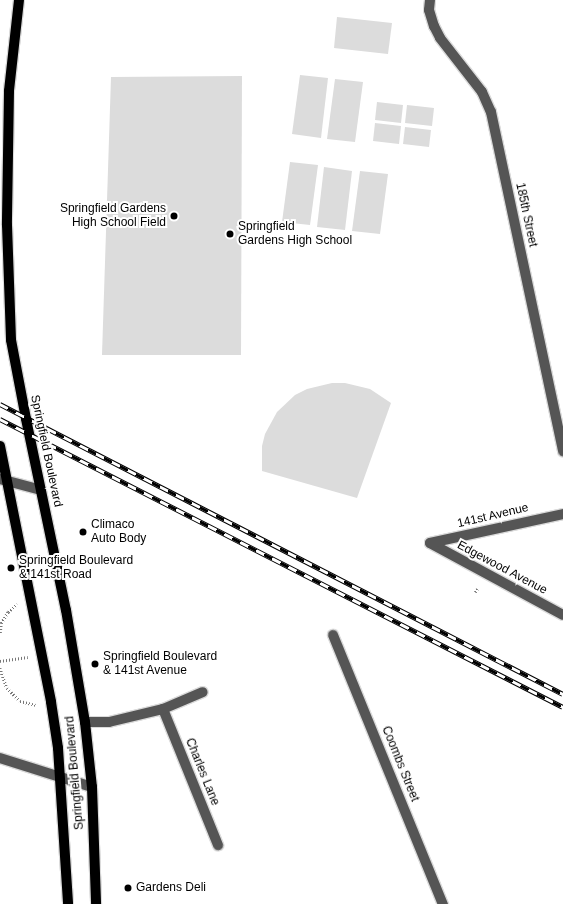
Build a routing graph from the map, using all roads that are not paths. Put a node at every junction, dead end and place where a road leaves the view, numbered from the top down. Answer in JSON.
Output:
{"nodes":[{"id":1,"x":19,"y":0,"type":"edge"},
{"id":2,"x":430,"y":0,"type":"edge"},
{"id":3,"x":4,"y":224,"type":"edge"},
{"id":4,"x":0,"y":446,"type":"edge"},
{"id":5,"x":563,"y":451,"type":"edge"},
{"id":6,"x":4,"y":480,"type":"edge"},
{"id":7,"x":41,"y":490,"type":"junction"},
{"id":8,"x":563,"y":514,"type":"edge"},
{"id":9,"x":430,"y":543,"type":"joint"},
{"id":10,"x":563,"y":615,"type":"edge"},
{"id":11,"x":333,"y":635,"type":"dead end"},
{"id":12,"x":203,"y":692,"type":"dead end"},
{"id":13,"x":163,"y":709,"type":"junction"},
{"id":14,"x":85,"y":722,"type":"junction"},
{"id":15,"x":0,"y":758,"type":"edge"},
{"id":16,"x":59,"y":776,"type":"junction"},
{"id":17,"x":92,"y":787,"type":"junction"},
{"id":18,"x":218,"y":846,"type":"dead end"},
{"id":19,"x":68,"y":904,"type":"edge"},
{"id":20,"x":96,"y":904,"type":"edge"},
{"id":21,"x":443,"y":904,"type":"edge"}],
"edges":[{"from":1,"to":3,"type":"main road","name":"Springfield Boulevard"},
{"from":2,"to":5,"type":"street","name":"185th Street"},
{"from":3,"to":7,"type":"main road","name":"Springfield Boulevard"},
{"from":4,"to":6,"type":"main road","name":"Springfield Boulevard"},
{"from":6,"to":7,"type":"street"},
{"from":6,"to":16,"type":"main road","name":"Springfield Boulevard"},
{"from":7,"to":14,"type":"main road","name":"Springfield Boulevard"},
{"from":8,"to":9,"type":"street","name":"141st Avenue"},
{"from":9,"to":10,"type":"street","name":"Edgewood Avenue"},
{"from":11,"to":21,"type":"street","name":"Coombs Street"},
{"from":12,"to":13,"type":"street"},
{"from":13,"to":14,"type":"street"},
{"from":13,"to":18,"type":"street","name":"Charles Lane"},
{"from":14,"to":17,"type":"main road","name":"Springfield Boulevard"},
{"from":15,"to":16,"type":"street"},
{"from":16,"to":17,"type":"street"},
{"from":16,"to":19,"type":"main road","name":"Springfield Boulevard"},
{"from":17,"to":20,"type":"main road","name":"Springfield Boulevard"}]}
